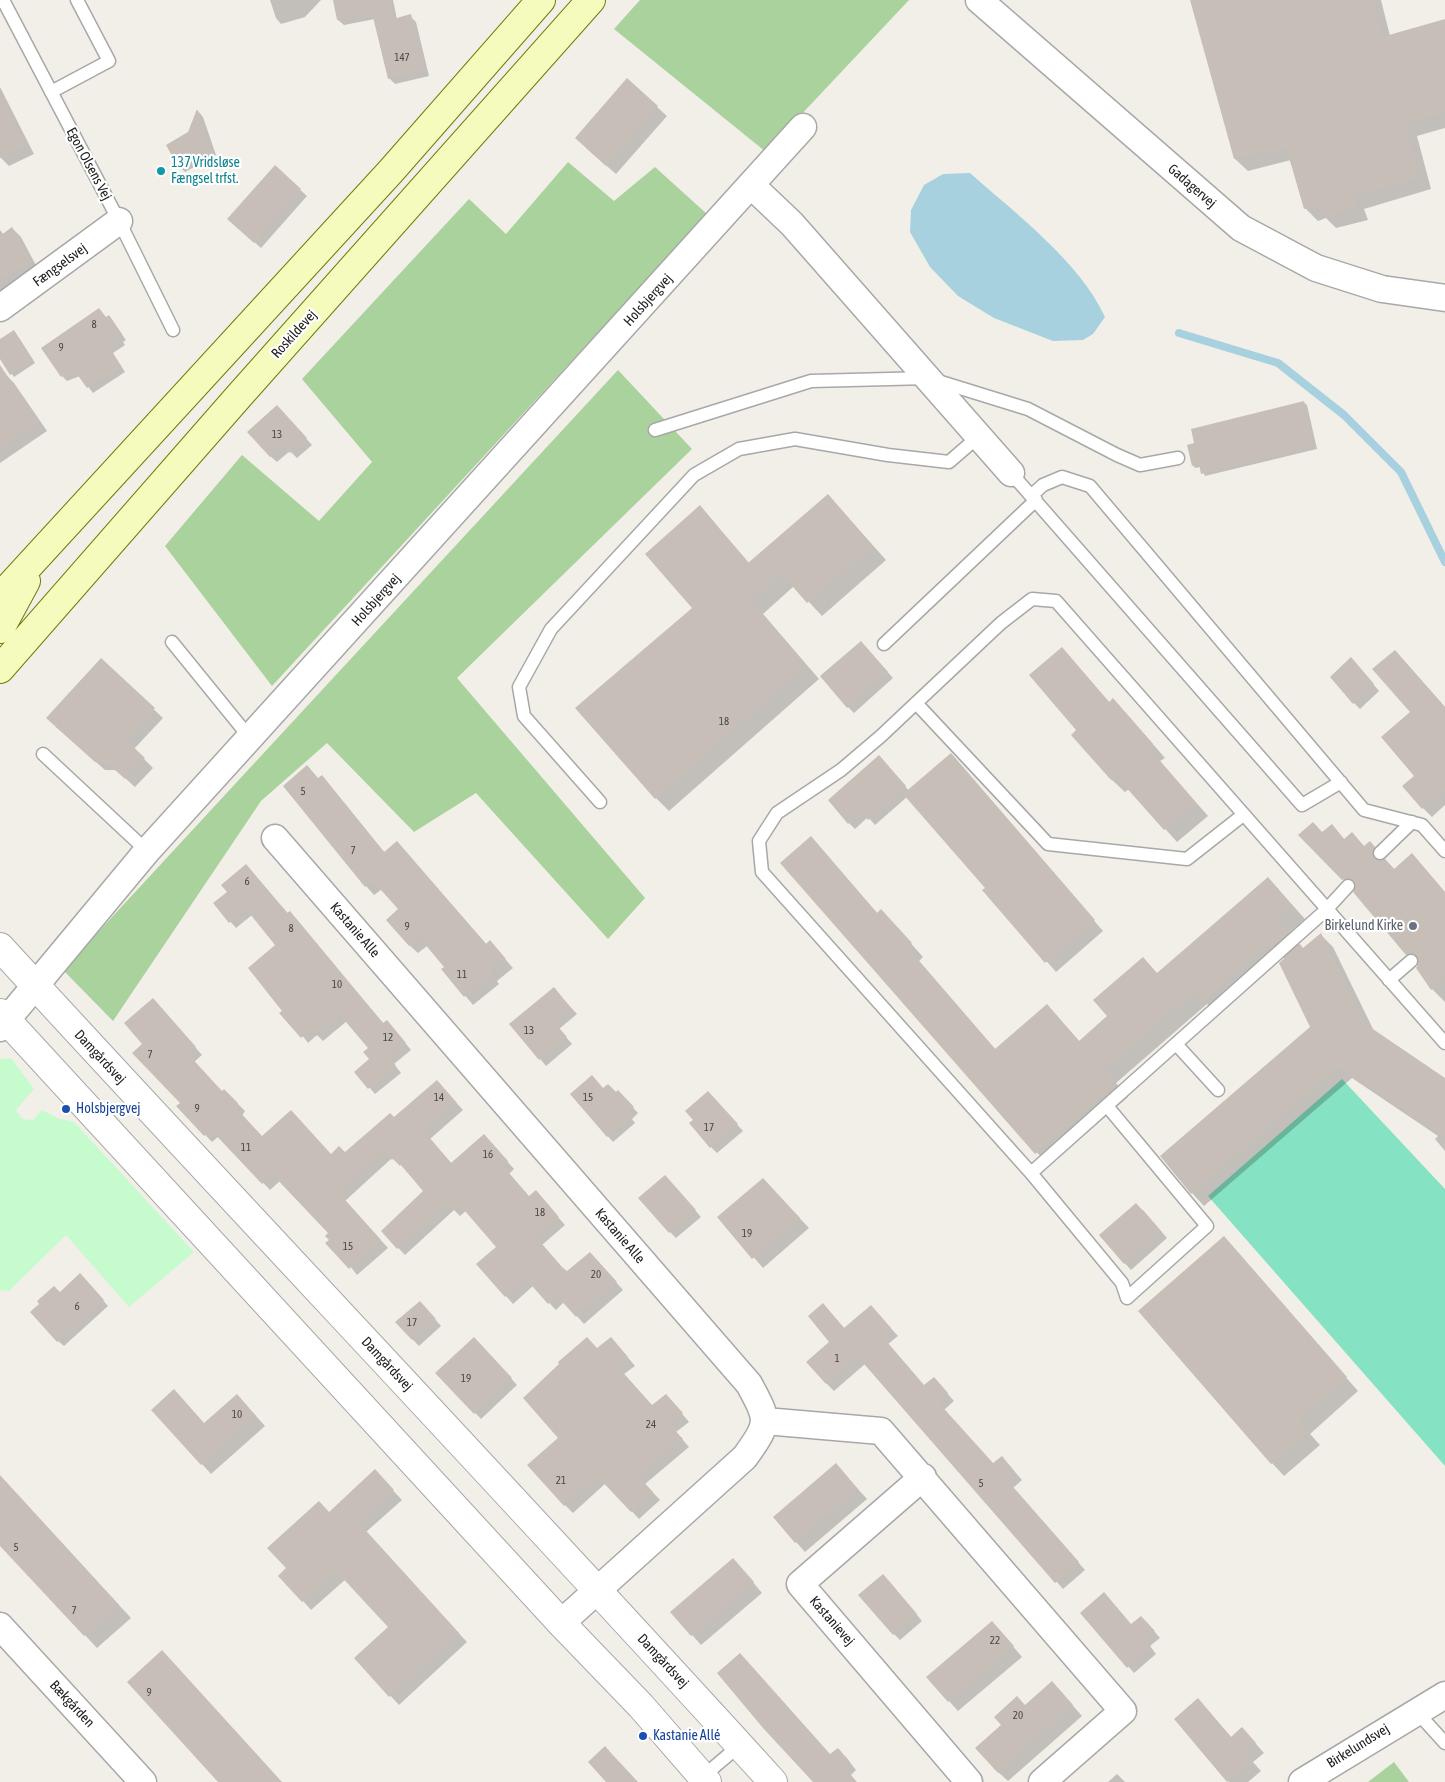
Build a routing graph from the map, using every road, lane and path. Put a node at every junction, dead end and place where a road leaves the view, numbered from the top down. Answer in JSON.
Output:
{"nodes":[{"id":1,"x":3,"y":0,"type":"edge"},
{"id":2,"x":77,"y":0,"type":"edge"},
{"id":3,"x":542,"y":0,"type":"edge"},
{"id":4,"x":591,"y":0,"type":"edge"},
{"id":5,"x":979,"y":0,"type":"edge"},
{"id":6,"x":51,"y":92,"type":"junction"},
{"id":7,"x":803,"y":127,"type":"dead end"},
{"id":8,"x":752,"y":186,"type":"junction"},
{"id":9,"x":119,"y":222,"type":"junction"},
{"id":10,"x":1445,"y":298,"type":"edge"},
{"id":11,"x":0,"y":308,"type":"edge"},
{"id":12,"x":173,"y":330,"type":"dead end"},
{"id":13,"x":928,"y":378,"type":"junction"},
{"id":14,"x":655,"y":430,"type":"dead end"},
{"id":15,"x":979,"y":436,"type":"junction"},
{"id":16,"x":1178,"y":458,"type":"dead end"},
{"id":17,"x":1011,"y":473,"type":"joint"},
{"id":18,"x":1034,"y":498,"type":"junction"},
{"id":19,"x":39,"y":556,"type":"junction"},
{"id":20,"x":0,"y":598,"type":"edge"},
{"id":21,"x":0,"y":629,"type":"edge"},
{"id":22,"x":172,"y":642,"type":"dead end"},
{"id":23,"x":884,"y":644,"type":"dead end"},
{"id":24,"x":0,"y":670,"type":"edge"},
{"id":25,"x":916,"y":703,"type":"junction"},
{"id":26,"x":250,"y":738,"type":"junction"},
{"id":27,"x":43,"y":754,"type":"dead end"},
{"id":28,"x":1341,"y":782,"type":"junction"},
{"id":29,"x":600,"y":802,"type":"dead end"},
{"id":30,"x":1243,"y":815,"type":"junction"},
{"id":31,"x":1412,"y":822,"type":"junction"},
{"id":32,"x":275,"y":838,"type":"dead end"},
{"id":33,"x":1445,"y":851,"type":"edge"},
{"id":34,"x":147,"y":852,"type":"junction"},
{"id":35,"x":1380,"y":853,"type":"dead end"},
{"id":36,"x":1348,"y":886,"type":"dead end"},
{"id":37,"x":1326,"y":910,"type":"junction"},
{"id":38,"x":0,"y":947,"type":"edge"},
{"id":39,"x":1411,"y":961,"type":"dead end"},
{"id":40,"x":1389,"y":980,"type":"junction"},
{"id":41,"x":36,"y":986,"type":"junction"},
{"id":42,"x":2,"y":1020,"type":"edge"},
{"id":43,"x":1445,"y":1043,"type":"edge"},
{"id":44,"x":1176,"y":1044,"type":"junction"},
{"id":45,"x":1218,"y":1090,"type":"dead end"},
{"id":46,"x":1107,"y":1106,"type":"junction"},
{"id":47,"x":1032,"y":1173,"type":"junction"},
{"id":48,"x":766,"y":1420,"type":"junction"},
{"id":49,"x":923,"y":1477,"type":"junction"},
{"id":50,"x":598,"y":1591,"type":"junction"},
{"id":51,"x":560,"y":1623,"type":"junction"},
{"id":52,"x":0,"y":1626,"type":"edge"},
{"id":53,"x":1443,"y":1699,"type":"edge"},
{"id":54,"x":1416,"y":1711,"type":"junction"},
{"id":55,"x":1445,"y":1743,"type":"edge"},
{"id":56,"x":740,"y":1745,"type":"junction"},
{"id":57,"x":702,"y":1780,"type":"edge"},
{"id":58,"x":143,"y":1782,"type":"edge"},
{"id":59,"x":773,"y":1782,"type":"edge"},
{"id":60,"x":970,"y":1782,"type":"edge"},
{"id":61,"x":1042,"y":1782,"type":"edge"},
{"id":62,"x":1302,"y":1782,"type":"edge"}],
"edges":[{"from":1,"to":6,"type":"lane","name":"Egon Olsens Vej"},
{"from":2,"to":6,"type":"lane"},
{"from":3,"to":19,"type":"main road"},
{"from":4,"to":24,"type":"main road","name":"Roskildevej"},
{"from":5,"to":10,"type":"street","name":"Gadagervej"},
{"from":6,"to":9,"type":"lane","name":"Egon Olsens Vej"},
{"from":7,"to":8,"type":"street","name":"Holsbjergvej"},
{"from":8,"to":13,"type":"street"},
{"from":8,"to":26,"type":"street","name":"Holsbjergvej"},
{"from":9,"to":11,"type":"street","name":"Fængselsvej"},
{"from":9,"to":12,"type":"lane","name":"Egon Olsens Vej"},
{"from":13,"to":14,"type":"lane"},
{"from":13,"to":15,"type":"street"},
{"from":13,"to":16,"type":"lane"},
{"from":15,"to":17,"type":"street"},
{"from":15,"to":29,"type":"lane"},
{"from":17,"to":18,"type":"lane"},
{"from":18,"to":23,"type":"lane"},
{"from":18,"to":28,"type":"lane"},
{"from":18,"to":28,"type":"lane"},
{"from":19,"to":20,"type":"main road"},
{"from":19,"to":21,"type":"main road"},
{"from":22,"to":26,"type":"lane"},
{"from":25,"to":30,"type":"lane"},
{"from":25,"to":30,"type":"lane"},
{"from":25,"to":47,"type":"lane"},
{"from":26,"to":34,"type":"street","name":"Holsbjergvej"},
{"from":27,"to":34,"type":"lane"},
{"from":28,"to":31,"type":"lane"},
{"from":30,"to":37,"type":"lane"},
{"from":31,"to":33,"type":"lane"},
{"from":31,"to":35,"type":"lane"},
{"from":32,"to":48,"type":"street","name":"Kastanie Alle"},
{"from":34,"to":41,"type":"street","name":"Holsbjergvej"},
{"from":36,"to":37,"type":"lane"},
{"from":37,"to":40,"type":"lane"},
{"from":37,"to":44,"type":"lane"},
{"from":38,"to":41,"type":"street","name":"Damgårdsvej"},
{"from":39,"to":40,"type":"lane"},
{"from":40,"to":43,"type":"lane"},
{"from":41,"to":42,"type":"street","name":"Holsbjergvej"},
{"from":41,"to":50,"type":"street","name":"Damgårdsvej"},
{"from":42,"to":51,"type":"street"},
{"from":44,"to":45,"type":"lane"},
{"from":44,"to":46,"type":"lane"},
{"from":46,"to":47,"type":"lane"},
{"from":46,"to":47,"type":"lane"},
{"from":48,"to":49,"type":"street"},
{"from":48,"to":50,"type":"street"},
{"from":49,"to":60,"type":"street","name":"Kastanievej"},
{"from":49,"to":61,"type":"street"},
{"from":50,"to":51,"type":"street"},
{"from":50,"to":56,"type":"street","name":"Damgårdsvej"},
{"from":51,"to":57,"type":"street"},
{"from":52,"to":58,"type":"street","name":"Bækgården"},
{"from":53,"to":54,"type":"street","name":"Birkelundsvej"},
{"from":54,"to":55,"type":"lane"},
{"from":54,"to":62,"type":"street","name":"Birkelundsvej"},
{"from":56,"to":57,"type":"lane"},
{"from":56,"to":59,"type":"street","name":"Damgårdsvej"}]}
